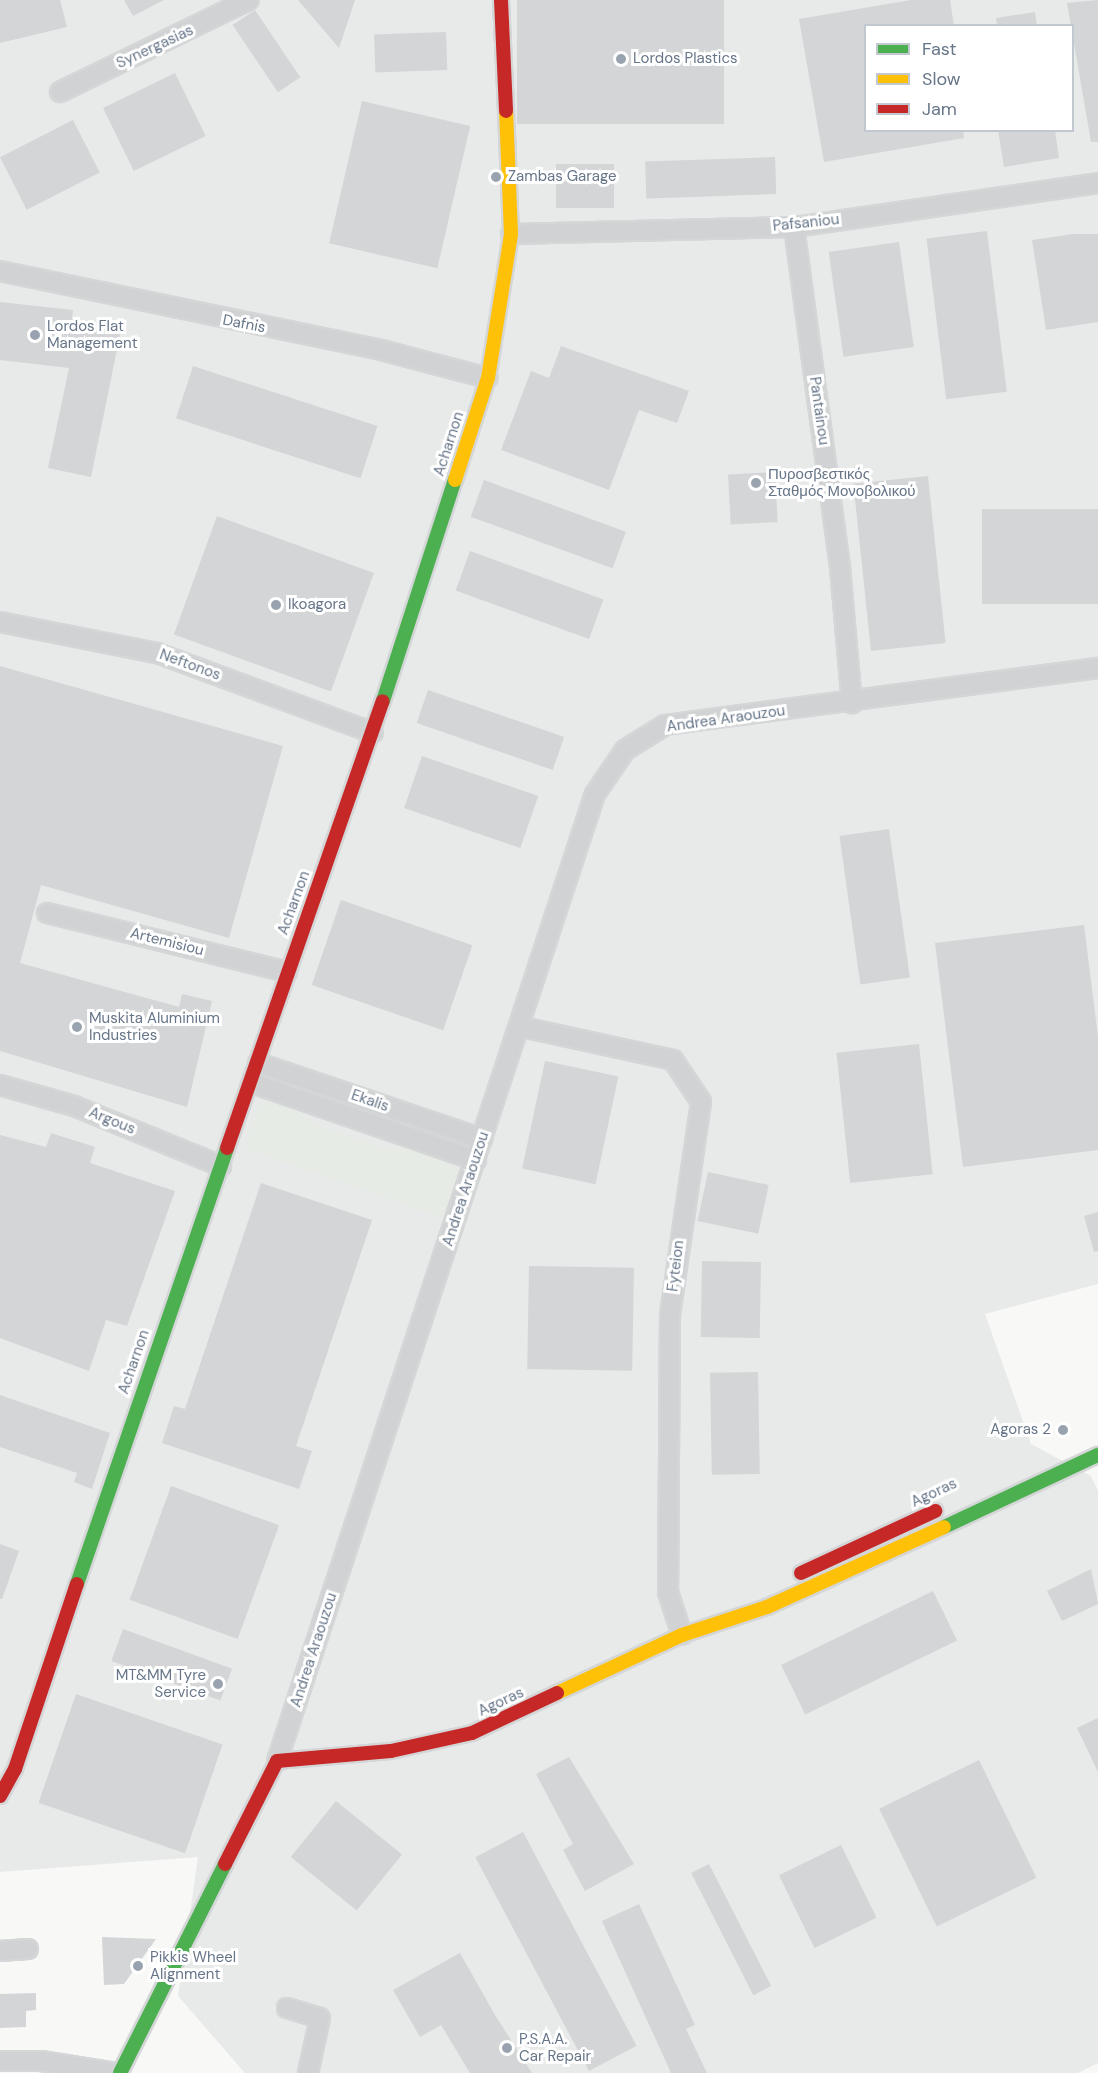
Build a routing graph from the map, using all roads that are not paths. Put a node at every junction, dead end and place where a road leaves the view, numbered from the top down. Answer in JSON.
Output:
{"nodes":[{"id":1,"x":249,"y":0,"type":"edge"},
{"id":2,"x":501,"y":0,"type":"edge"},
{"id":3,"x":60,"y":92,"type":"dead end"},
{"id":4,"x":1098,"y":183,"type":"edge"},
{"id":5,"x":794,"y":227,"type":"junction"},
{"id":6,"x":511,"y":234,"type":"junction"},
{"id":7,"x":0,"y":271,"type":"edge"},
{"id":8,"x":488,"y":378,"type":"junction"},
{"id":9,"x":0,"y":622,"type":"edge"},
{"id":10,"x":1098,"y":668,"type":"edge"},
{"id":11,"x":852,"y":703,"type":"junction"},
{"id":12,"x":374,"y":733,"type":"junction"},
{"id":13,"x":46,"y":913,"type":"dead end"},
{"id":14,"x":287,"y":972,"type":"junction"},
{"id":15,"x":522,"y":1027,"type":"junction"},
{"id":16,"x":258,"y":1063,"type":"junction"},
{"id":17,"x":252,"y":1083,"type":"junction"},
{"id":18,"x":0,"y":1085,"type":"edge"},
{"id":19,"x":482,"y":1139,"type":"junction"},
{"id":20,"x":476,"y":1160,"type":"junction"},
{"id":21,"x":221,"y":1166,"type":"junction"},
{"id":22,"x":1098,"y":1455,"type":"edge"},
{"id":23,"x":950,"y":1504,"type":"dead end"},
{"id":24,"x":724,"y":1620,"type":"junction"},
{"id":25,"x":682,"y":1635,"type":"junction"},
{"id":26,"x":277,"y":1761,"type":"junction"},
{"id":27,"x":0,"y":1796,"type":"edge"},
{"id":28,"x":28,"y":1949,"type":"dead end"},
{"id":29,"x":0,"y":1951,"type":"edge"},
{"id":30,"x":287,"y":2008,"type":"dead end"},
{"id":31,"x":0,"y":2061,"type":"edge"},
{"id":32,"x":119,"y":2073,"type":"edge"},
{"id":33,"x":308,"y":2073,"type":"edge"}],
"edges":[{"from":1,"to":3,"type":"street","name":"Synergasias"},
{"from":2,"to":6,"type":"street","name":"Acharnon"},
{"from":4,"to":5,"type":"street","name":"Pafsaniou"},
{"from":5,"to":6,"type":"street","name":"Pafsaniou"},
{"from":5,"to":11,"type":"street","name":"Pantainou"},
{"from":6,"to":8,"type":"street","name":"Acharnon"},
{"from":7,"to":8,"type":"street","name":"Dafnis"},
{"from":8,"to":12,"type":"street","name":"Acharnon"},
{"from":9,"to":12,"type":"street","name":"Neftonos"},
{"from":10,"to":11,"type":"street","name":"Andrea Araouzou"},
{"from":11,"to":15,"type":"street","name":"Andrea Araouzou"},
{"from":12,"to":14,"type":"street","name":"Acharnon"},
{"from":13,"to":14,"type":"street","name":"Artemisiou"},
{"from":14,"to":16,"type":"street","name":"Acharnon"},
{"from":15,"to":19,"type":"street","name":"Andrea Araouzou"},
{"from":15,"to":25,"type":"street","name":"Fyteion"},
{"from":16,"to":17,"type":"street","name":"Acharnon"},
{"from":16,"to":19,"type":"street","name":"Ekalis"},
{"from":17,"to":20,"type":"street"},
{"from":17,"to":21,"type":"street","name":"Acharnon"},
{"from":18,"to":21,"type":"street","name":"Argous"},
{"from":19,"to":20,"type":"street","name":"Andrea Araouzou"},
{"from":20,"to":26,"type":"street","name":"Andrea Araouzou"},
{"from":21,"to":27,"type":"street","name":"Acharnon"},
{"from":22,"to":24,"type":"street","name":"Agoras"},
{"from":23,"to":24,"type":"street","name":"Agoras"},
{"from":24,"to":25,"type":"street","name":"Agoras"},
{"from":25,"to":26,"type":"street","name":"Agoras"},
{"from":26,"to":32,"type":"street","name":"Andrea Araouzou"},
{"from":28,"to":29,"type":"street"},
{"from":30,"to":33,"type":"street"},
{"from":31,"to":32,"type":"street"}]}
